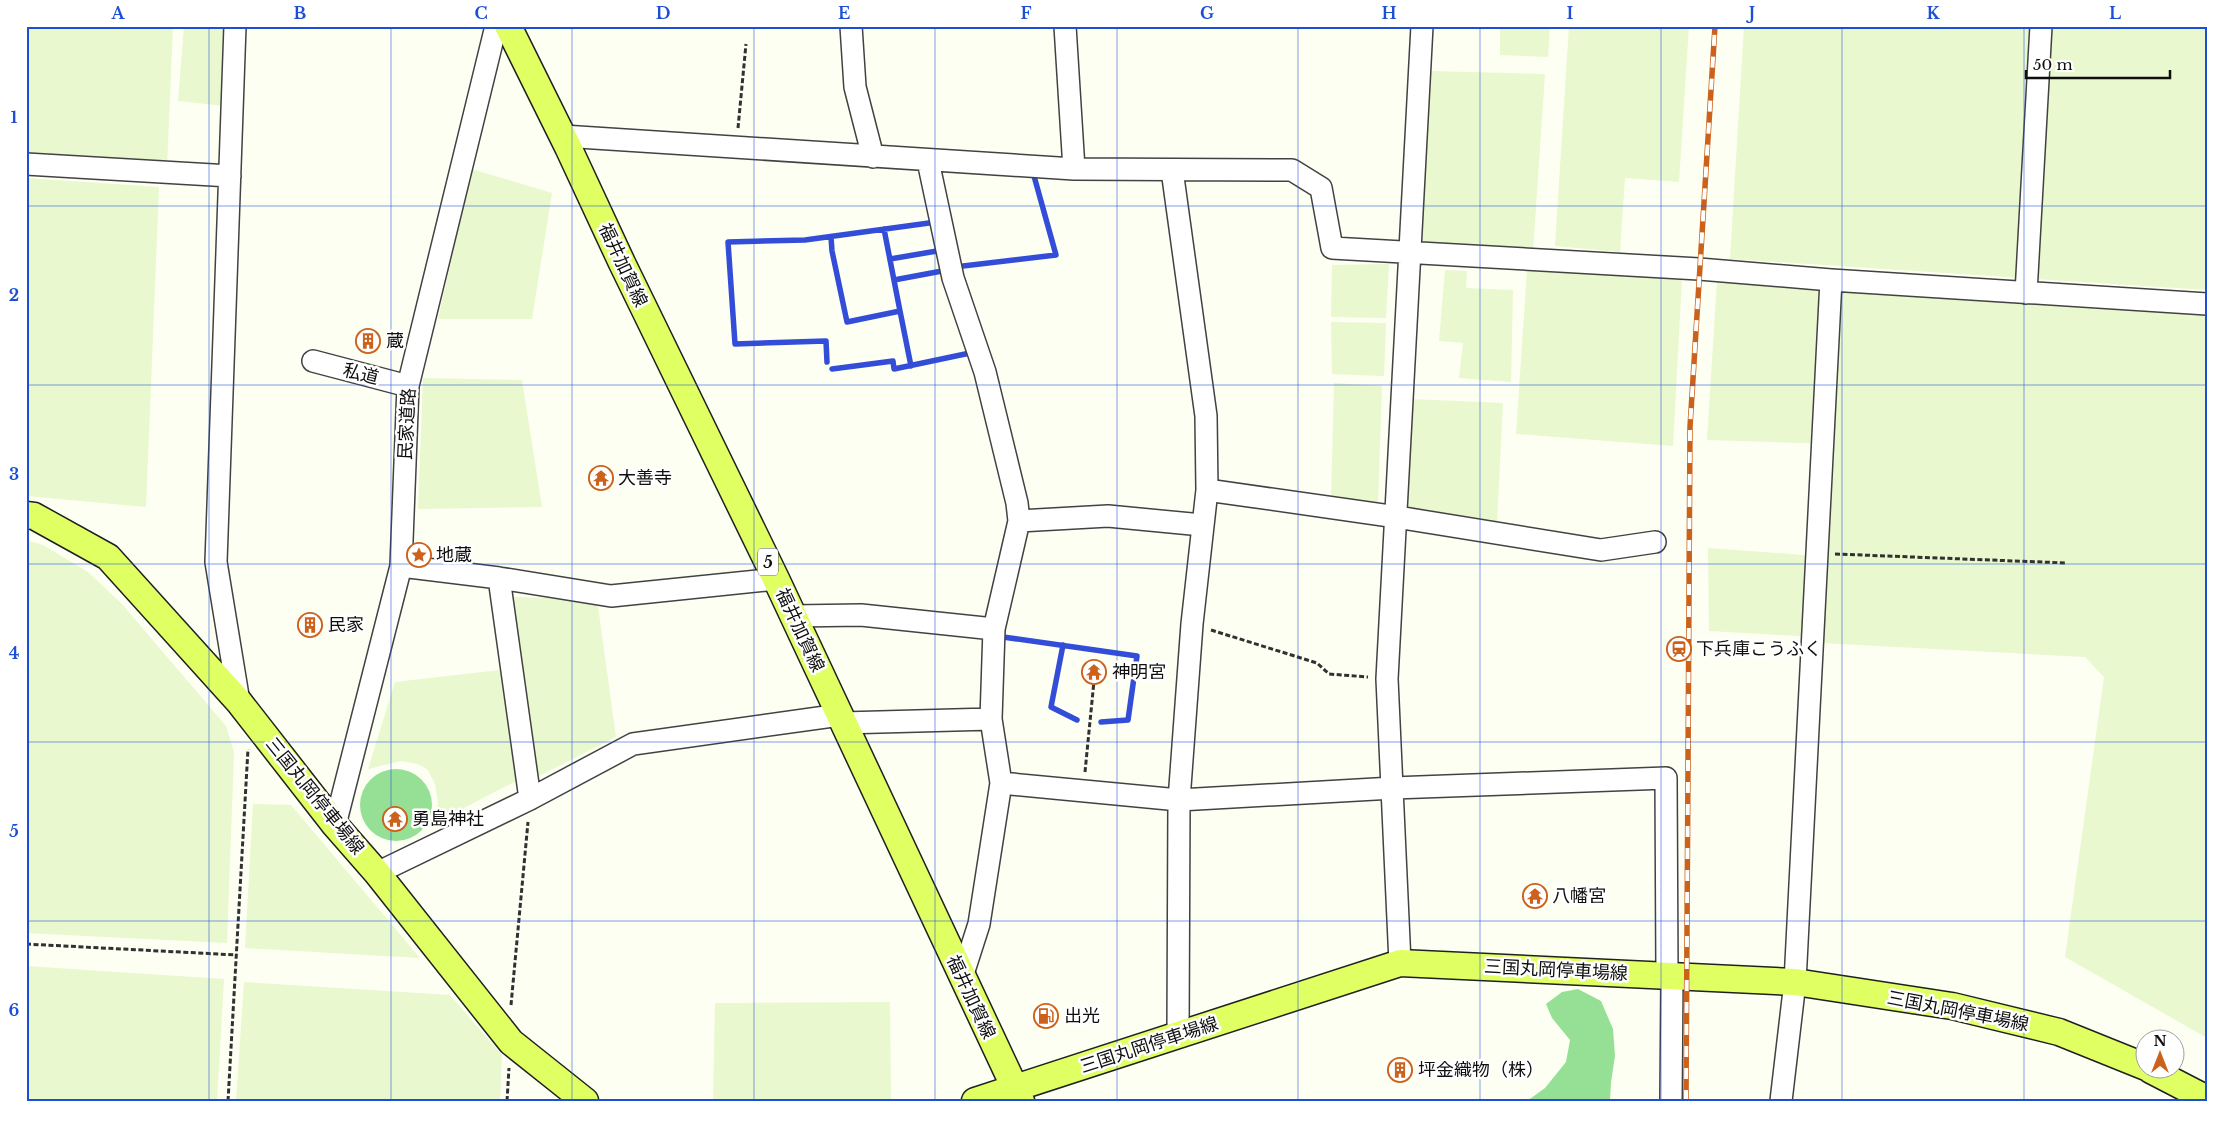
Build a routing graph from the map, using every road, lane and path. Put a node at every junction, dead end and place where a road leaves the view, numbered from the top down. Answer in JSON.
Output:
{"nodes":[{"id":1,"x":235,"y":26,"type":"edge"},
{"id":2,"x":496,"y":26,"type":"edge"},
{"id":3,"x":508,"y":26,"type":"edge"},
{"id":4,"x":851,"y":26,"type":"edge"},
{"id":5,"x":1065,"y":26,"type":"edge"},
{"id":6,"x":1422,"y":26,"type":"edge"},
{"id":7,"x":2041,"y":26,"type":"edge"},
{"id":8,"x":746,"y":44,"type":"dead end"},
{"id":9,"x":563,"y":136,"type":"junction"},
{"id":10,"x":736,"y":148,"type":"junction"},
{"id":11,"x":873,"y":157,"type":"junction"},
{"id":12,"x":928,"y":161,"type":"junction"},
{"id":13,"x":26,"y":164,"type":"edge"},
{"id":14,"x":1074,"y":169,"type":"junction"},
{"id":15,"x":1172,"y":170,"type":"junction"},
{"id":16,"x":230,"y":176,"type":"junction"},
{"id":17,"x":1410,"y":252,"type":"junction"},
{"id":18,"x":1831,"y":280,"type":"junction"},
{"id":19,"x":2026,"y":293,"type":"junction"},
{"id":20,"x":2207,"y":304,"type":"edge"},
{"id":21,"x":314,"y":362,"type":"dead end"},
{"id":22,"x":408,"y":386,"type":"junction"},
{"id":23,"x":1207,"y":490,"type":"junction"},
{"id":24,"x":26,"y":515,"type":"edge"},
{"id":25,"x":1397,"y":517,"type":"junction"},
{"id":26,"x":1019,"y":521,"type":"junction"},
{"id":27,"x":1202,"y":525,"type":"junction"},
{"id":28,"x":1655,"y":542,"type":"dead end"},
{"id":29,"x":1818,"y":553,"type":"junction"},
{"id":30,"x":2066,"y":563,"type":"dead end"},
{"id":31,"x":401,"y":566,"type":"junction"},
{"id":32,"x":499,"y":578,"type":"junction"},
{"id":33,"x":776,"y":579,"type":"junction"},
{"id":34,"x":793,"y":616,"type":"junction"},
{"id":35,"x":1192,"y":624,"type":"junction"},
{"id":36,"x":994,"y":629,"type":"junction"},
{"id":37,"x":1387,"y":679,"type":"junction"},
{"id":38,"x":1094,"y":681,"type":"dead end"},
{"id":39,"x":245,"y":708,"type":"junction"},
{"id":40,"x":842,"y":719,"type":"junction"},
{"id":41,"x":991,"y":719,"type":"junction"},
{"id":42,"x":1001,"y":784,"type":"junction"},
{"id":43,"x":1393,"y":788,"type":"junction"},
{"id":44,"x":1083,"y":792,"type":"junction"},
{"id":45,"x":530,"y":799,"type":"junction"},
{"id":46,"x":1178,"y":800,"type":"junction"},
{"id":47,"x":335,"y":824,"type":"junction"},
{"id":48,"x":377,"y":872,"type":"junction"},
{"id":49,"x":26,"y":944,"type":"edge"},
{"id":50,"x":237,"y":955,"type":"junction"},
{"id":51,"x":1400,"y":964,"type":"junction"},
{"id":52,"x":1670,"y":975,"type":"junction"},
{"id":53,"x":962,"y":976,"type":"junction"},
{"id":54,"x":1795,"y":982,"type":"junction"},
{"id":55,"x":1178,"y":1035,"type":"junction"},
{"id":56,"x":508,"y":1038,"type":"junction"},
{"id":57,"x":2136,"y":1063,"type":"edge"},
{"id":58,"x":2170,"y":1080,"type":"edge"},
{"id":59,"x":1018,"y":1095,"type":"edge"},
{"id":60,"x":2207,"y":1099,"type":"edge"},
{"id":61,"x":228,"y":1101,"type":"edge"},
{"id":62,"x":585,"y":1101,"type":"edge"},
{"id":63,"x":975,"y":1101,"type":"edge"},
{"id":64,"x":1671,"y":1101,"type":"edge"},
{"id":65,"x":1781,"y":1101,"type":"edge"}],
"edges":[{"from":1,"to":16,"type":"street"},
{"from":2,"to":22,"type":"street","name":"民家道路"},
{"from":3,"to":9,"type":"main road","name":"福井加賀線","number":"5"},
{"from":4,"to":11,"type":"street"},
{"from":5,"to":14,"type":"street"},
{"from":6,"to":17,"type":"street"},
{"from":7,"to":19,"type":"street"},
{"from":8,"to":10,"type":"path"},
{"from":9,"to":10,"type":"street"},
{"from":9,"to":33,"type":"main road","name":"福井加賀線","number":"5"},
{"from":10,"to":11,"type":"street"},
{"from":11,"to":12,"type":"street"},
{"from":12,"to":14,"type":"street"},
{"from":12,"to":26,"type":"street"},
{"from":13,"to":16,"type":"street"},
{"from":14,"to":15,"type":"street"},
{"from":15,"to":17,"type":"street"},
{"from":15,"to":23,"type":"street"},
{"from":16,"to":39,"type":"street"},
{"from":17,"to":18,"type":"street"},
{"from":17,"to":25,"type":"street"},
{"from":18,"to":19,"type":"street"},
{"from":18,"to":29,"type":"street"},
{"from":19,"to":20,"type":"street"},
{"from":21,"to":22,"type":"street","name":"私道"},
{"from":22,"to":31,"type":"street","name":"民家道路"},
{"from":23,"to":25,"type":"street"},
{"from":23,"to":27,"type":"street"},
{"from":24,"to":39,"type":"main road","name":"三国丸岡停車場線"},
{"from":25,"to":28,"type":"street"},
{"from":25,"to":37,"type":"street"},
{"from":26,"to":27,"type":"street"},
{"from":26,"to":36,"type":"street"},
{"from":27,"to":35,"type":"street"},
{"from":29,"to":30,"type":"path"},
{"from":29,"to":54,"type":"street"},
{"from":31,"to":32,"type":"street"},
{"from":31,"to":47,"type":"street","name":"民家道路"},
{"from":32,"to":33,"type":"street"},
{"from":32,"to":45,"type":"street"},
{"from":33,"to":34,"type":"main road","name":"福井加賀線","number":"5"},
{"from":34,"to":36,"type":"street"},
{"from":34,"to":40,"type":"main road","name":"福井加賀線","number":"5"},
{"from":35,"to":37,"type":"path"},
{"from":35,"to":46,"type":"street"},
{"from":36,"to":41,"type":"street"},
{"from":37,"to":43,"type":"street"},
{"from":38,"to":44,"type":"path"},
{"from":39,"to":47,"type":"main road","name":"三国丸岡停車場線"},
{"from":39,"to":50,"type":"path"},
{"from":40,"to":41,"type":"street"},
{"from":40,"to":45,"type":"street"},
{"from":40,"to":53,"type":"main road","name":"福井加賀線","number":"5"},
{"from":41,"to":42,"type":"street"},
{"from":42,"to":44,"type":"street"},
{"from":42,"to":53,"type":"street"},
{"from":43,"to":46,"type":"street"},
{"from":43,"to":51,"type":"street"},
{"from":43,"to":52,"type":"street"},
{"from":44,"to":46,"type":"street"},
{"from":45,"to":48,"type":"street"},
{"from":45,"to":56,"type":"path"},
{"from":46,"to":55,"type":"street"},
{"from":47,"to":48,"type":"main road","name":"三国丸岡停車場線"},
{"from":48,"to":56,"type":"main road","name":"三国丸岡停車場線"},
{"from":49,"to":50,"type":"path"},
{"from":50,"to":61,"type":"path"},
{"from":51,"to":52,"type":"main road","name":"三国丸岡停車場線"},
{"from":51,"to":55,"type":"main road","name":"三国丸岡停車場線"},
{"from":52,"to":54,"type":"main road","name":"三国丸岡停車場線"},
{"from":52,"to":64,"type":"street"},
{"from":53,"to":59,"type":"main road","name":"福井加賀線","number":"5"},
{"from":54,"to":57,"type":"main road","name":"三国丸岡停車場線"},
{"from":54,"to":65,"type":"street"},
{"from":55,"to":59,"type":"main road","name":"三国丸岡停車場線"},
{"from":56,"to":62,"type":"main road","name":"三国丸岡停車場線"},
{"from":58,"to":60,"type":"main road"},
{"from":59,"to":63,"type":"main road","name":"三国丸岡停車場線"}]}
